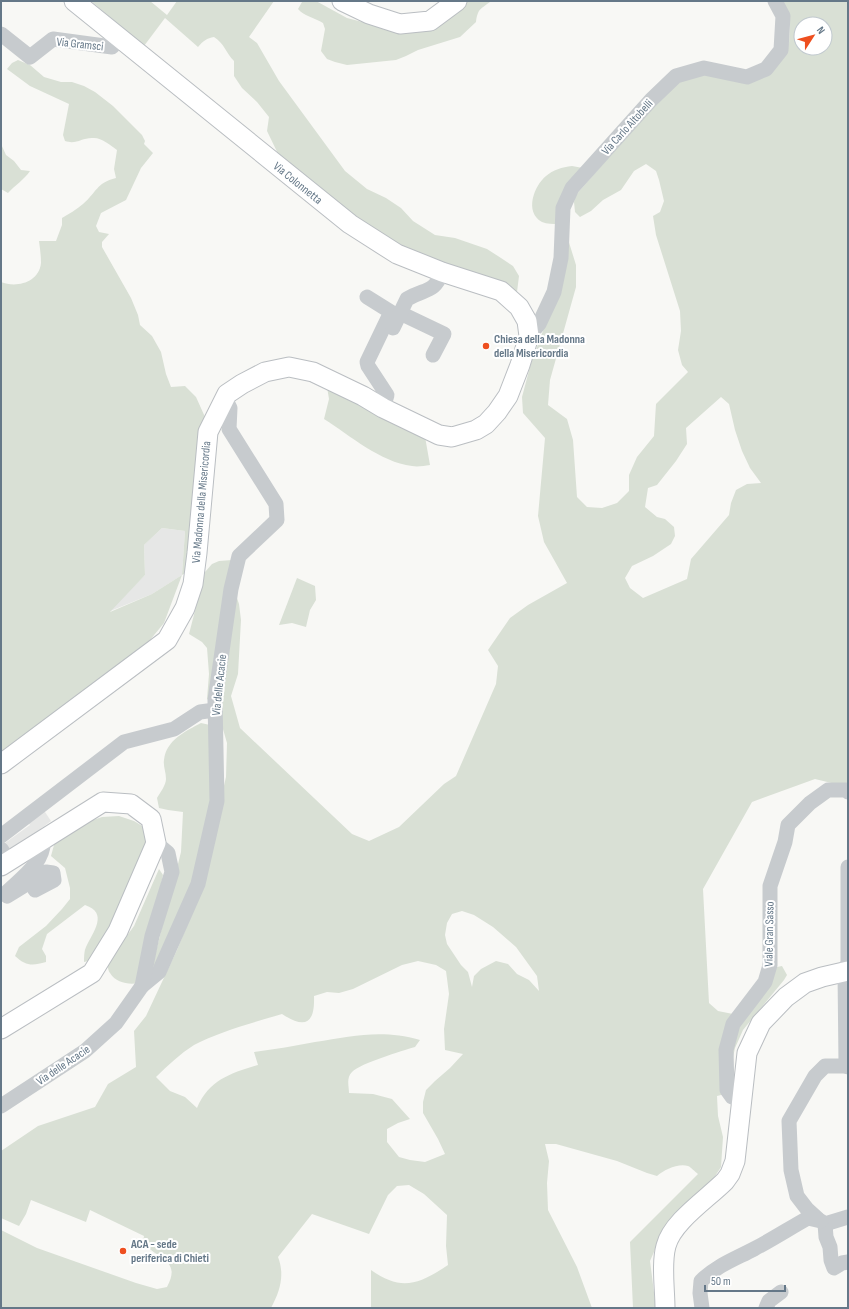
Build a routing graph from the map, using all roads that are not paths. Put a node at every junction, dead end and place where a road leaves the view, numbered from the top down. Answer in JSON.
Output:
{"nodes":[{"id":1,"x":74,"y":1,"type":"edge"},
{"id":2,"x":342,"y":1,"type":"edge"},
{"id":3,"x":457,"y":1,"type":"edge"},
{"id":4,"x":775,"y":1,"type":"edge"},
{"id":5,"x":1,"y":34,"type":"edge"},
{"id":6,"x":120,"y":39,"type":"junction"},
{"id":7,"x":442,"y":272,"type":"junction"},
{"id":8,"x":367,"y":297,"type":"dead end"},
{"id":9,"x":400,"y":313,"type":"junction"},
{"id":10,"x":392,"y":330,"type":"dead end"},
{"id":11,"x":529,"y":336,"type":"junction"},
{"id":12,"x":433,"y":355,"type":"dead end"},
{"id":13,"x":225,"y":398,"type":"junction"},
{"id":14,"x":383,"y":408,"type":"junction"},
{"id":15,"x":215,"y":710,"type":"junction"},
{"id":16,"x":1,"y":764,"type":"edge"},
{"id":17,"x":848,"y":792,"type":"edge"},
{"id":18,"x":1,"y":836,"type":"edge"},
{"id":19,"x":43,"y":839,"type":"junction"},
{"id":20,"x":156,"y":844,"type":"junction"},
{"id":21,"x":4,"y":859,"type":"edge"},
{"id":22,"x":848,"y":866,"type":"edge"},
{"id":23,"x":35,"y":890,"type":"dead end"},
{"id":24,"x":846,"y":971,"type":"edge"},
{"id":25,"x":142,"y":986,"type":"junction"},
{"id":26,"x":1,"y":1029,"type":"edge"},
{"id":27,"x":848,"y":1067,"type":"edge"},
{"id":28,"x":742,"y":1097,"type":"junction"},
{"id":29,"x":5,"y":1103,"type":"edge"},
{"id":30,"x":848,"y":1217,"type":"edge"},
{"id":31,"x":822,"y":1221,"type":"junction"},
{"id":32,"x":848,"y":1262,"type":"edge"},
{"id":33,"x":781,"y":1292,"type":"dead end"},
{"id":34,"x":665,"y":1308,"type":"edge"},
{"id":35,"x":702,"y":1308,"type":"edge"},
{"id":36,"x":766,"y":1308,"type":"edge"}],
"edges":[{"from":1,"to":6,"type":"main road","name":"Via Colonnetta"},
{"from":2,"to":3,"type":"main road"},
{"from":4,"to":11,"type":"street","name":"Via Carlo Altobelli"},
{"from":5,"to":6,"type":"street","name":"Via Gramsci"},
{"from":6,"to":7,"type":"main road","name":"Via Colonnetta"},
{"from":7,"to":9,"type":"street"},
{"from":7,"to":11,"type":"main road","name":"Via Colonnetta"},
{"from":8,"to":14,"type":"street"},
{"from":9,"to":10,"type":"street"},
{"from":9,"to":12,"type":"street"},
{"from":11,"to":14,"type":"main road","name":"Via Madonna della Misericordia"},
{"from":13,"to":14,"type":"main road","name":"Via Madonna della Misericordia"},
{"from":13,"to":15,"type":"street","name":"Via delle Acacie"},
{"from":13,"to":16,"type":"main road","name":"Via Madonna della Misericordia"},
{"from":15,"to":18,"type":"street"},
{"from":15,"to":25,"type":"street","name":"Via delle Acacie"},
{"from":17,"to":28,"type":"street","name":"Viale Gran Sasso"},
{"from":19,"to":20,"type":"main road"},
{"from":19,"to":21,"type":"main road"},
{"from":19,"to":23,"type":"street"},
{"from":20,"to":25,"type":"street","name":"Via delle Acacie"},
{"from":20,"to":26,"type":"main road"},
{"from":22,"to":24,"type":"street"},
{"from":24,"to":27,"type":"street"},
{"from":24,"to":28,"type":"main road"},
{"from":25,"to":29,"type":"street","name":"Via delle Acacie"},
{"from":27,"to":31,"type":"street"},
{"from":28,"to":34,"type":"main road"},
{"from":30,"to":31,"type":"street"},
{"from":31,"to":32,"type":"street"},
{"from":31,"to":35,"type":"street"},
{"from":33,"to":36,"type":"street"}]}
